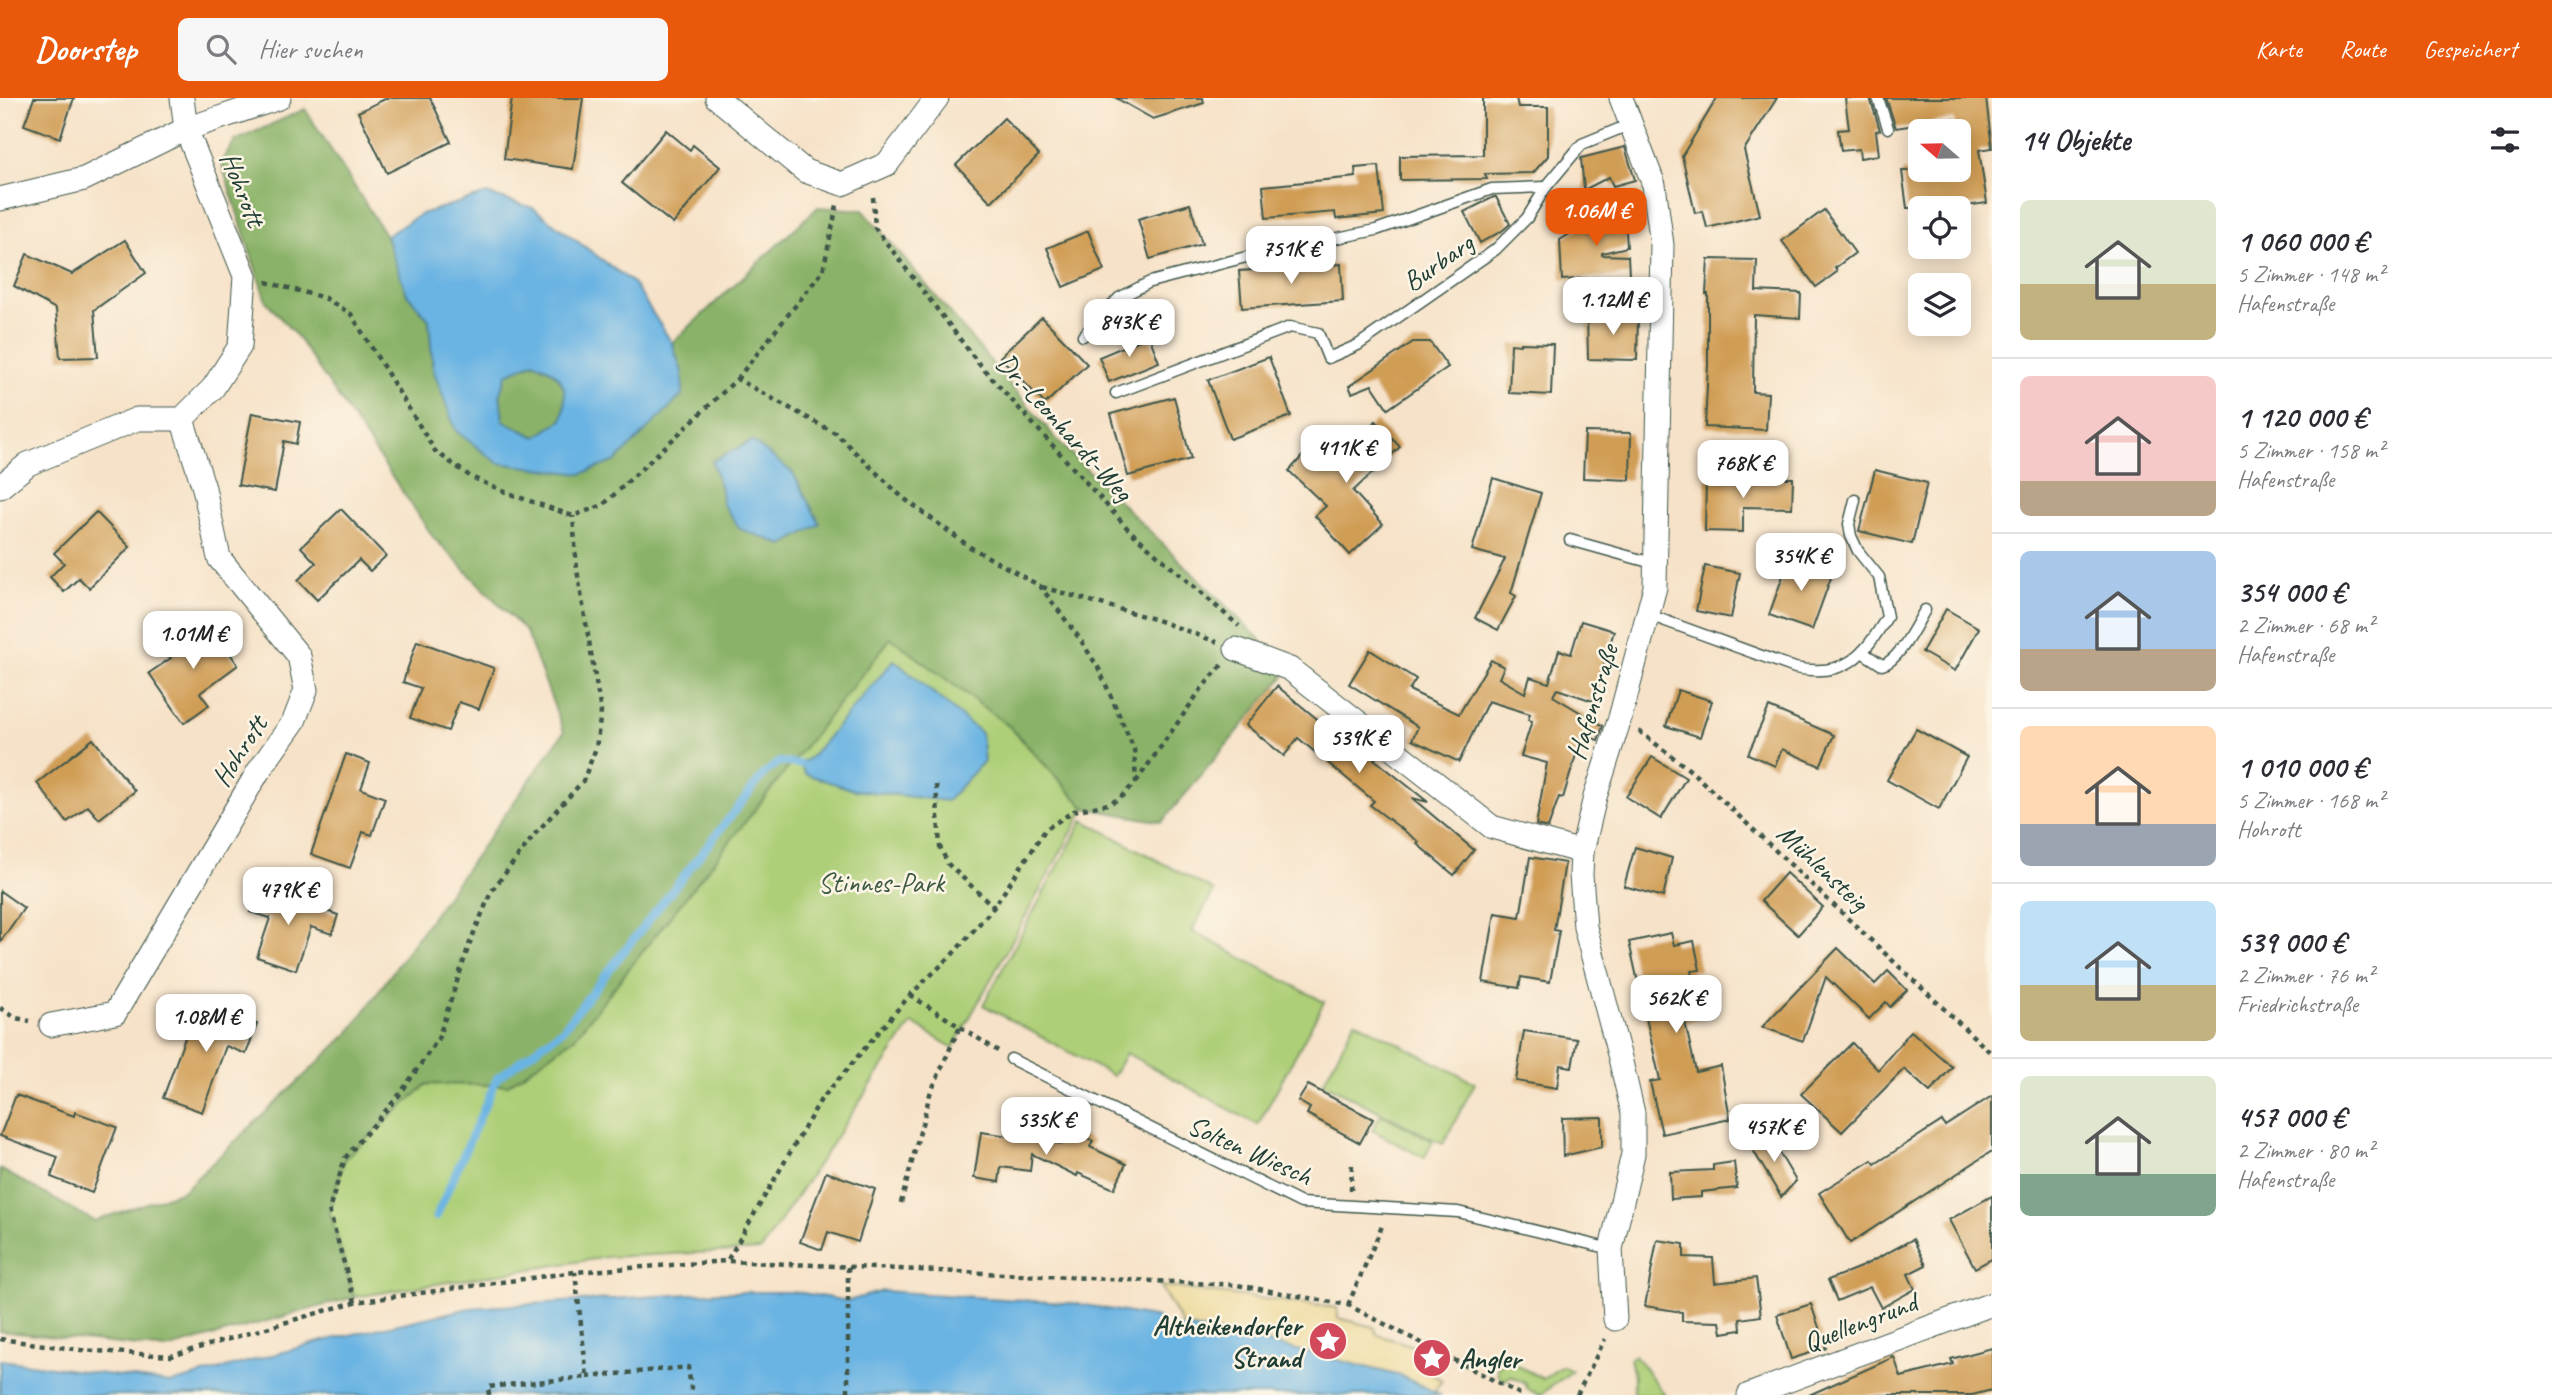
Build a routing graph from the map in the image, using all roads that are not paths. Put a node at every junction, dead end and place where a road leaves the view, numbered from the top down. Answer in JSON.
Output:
{"nodes":[{"id":1,"x":182,"y":98,"type":"edge"},
{"id":2,"x":279,"y":98,"type":"edge"},
{"id":3,"x":717,"y":98,"type":"edge"},
{"id":4,"x":1621,"y":98,"type":"edge"},
{"id":5,"x":1878,"y":98,"type":"edge"},
{"id":6,"x":932,"y":100,"type":"edge"},
{"id":7,"x":1631,"y":124,"type":"junction"},
{"id":8,"x":1888,"y":128,"type":"dead end"},
{"id":9,"x":186,"y":129,"type":"junction"},
{"id":10,"x":1546,"y":187,"type":"junction"},
{"id":11,"x":0,"y":199,"type":"edge"},
{"id":12,"x":1083,"y":336,"type":"dead end"},
{"id":13,"x":1116,"y":393,"type":"dead end"},
{"id":14,"x":182,"y":419,"type":"junction"},
{"id":15,"x":0,"y":486,"type":"edge"},
{"id":16,"x":1855,"y":500,"type":"dead end"},
{"id":17,"x":1570,"y":540,"type":"dead end"},
{"id":18,"x":1657,"y":564,"type":"junction"},
{"id":19,"x":1925,"y":610,"type":"dead end"},
{"id":20,"x":1649,"y":615,"type":"junction"},
{"id":21,"x":1239,"y":639,"type":"road end"},
{"id":22,"x":1862,"y":652,"type":"junction"},
{"id":23,"x":1582,"y":852,"type":"junction"},
{"id":24,"x":51,"y":1025,"type":"road end"},
{"id":25,"x":1011,"y":1059,"type":"road end"},
{"id":26,"x":1611,"y":1249,"type":"junction"},
{"id":27,"x":1992,"y":1304,"type":"edge"},
{"id":28,"x":1615,"y":1319,"type":"road end"},
{"id":29,"x":1749,"y":1395,"type":"edge"}],
"edges":[{"from":1,"to":9,"type":"street","name":"Hohrott"},
{"from":2,"to":9,"type":"street"},
{"from":3,"to":6,"type":"street"},
{"from":4,"to":7,"type":"street","name":"Hafenstraße"},
{"from":5,"to":8,"type":"lane"},
{"from":7,"to":10,"type":"lane","name":"Burbarg"},
{"from":7,"to":18,"type":"street","name":"Hafenstraße"},
{"from":9,"to":11,"type":"street"},
{"from":9,"to":14,"type":"street","name":"Hohrott"},
{"from":10,"to":12,"type":"lane","name":"Burbarg"},
{"from":10,"to":13,"type":"lane","name":"Burbarg"},
{"from":14,"to":15,"type":"street"},
{"from":14,"to":24,"type":"street","name":"Hohrott"},
{"from":16,"to":22,"type":"lane"},
{"from":17,"to":18,"type":"lane"},
{"from":18,"to":20,"type":"street","name":"Hafenstraße"},
{"from":19,"to":22,"type":"lane"},
{"from":20,"to":22,"type":"lane"},
{"from":20,"to":23,"type":"street","name":"Hafenstraße"},
{"from":21,"to":23,"type":"street"},
{"from":23,"to":26,"type":"street","name":"Hafenstraße"},
{"from":25,"to":26,"type":"lane","name":"Solten Wiesch"},
{"from":26,"to":28,"type":"street","name":"Hafenstraße"},
{"from":27,"to":29,"type":"street","name":"Quellengrund"}]}
